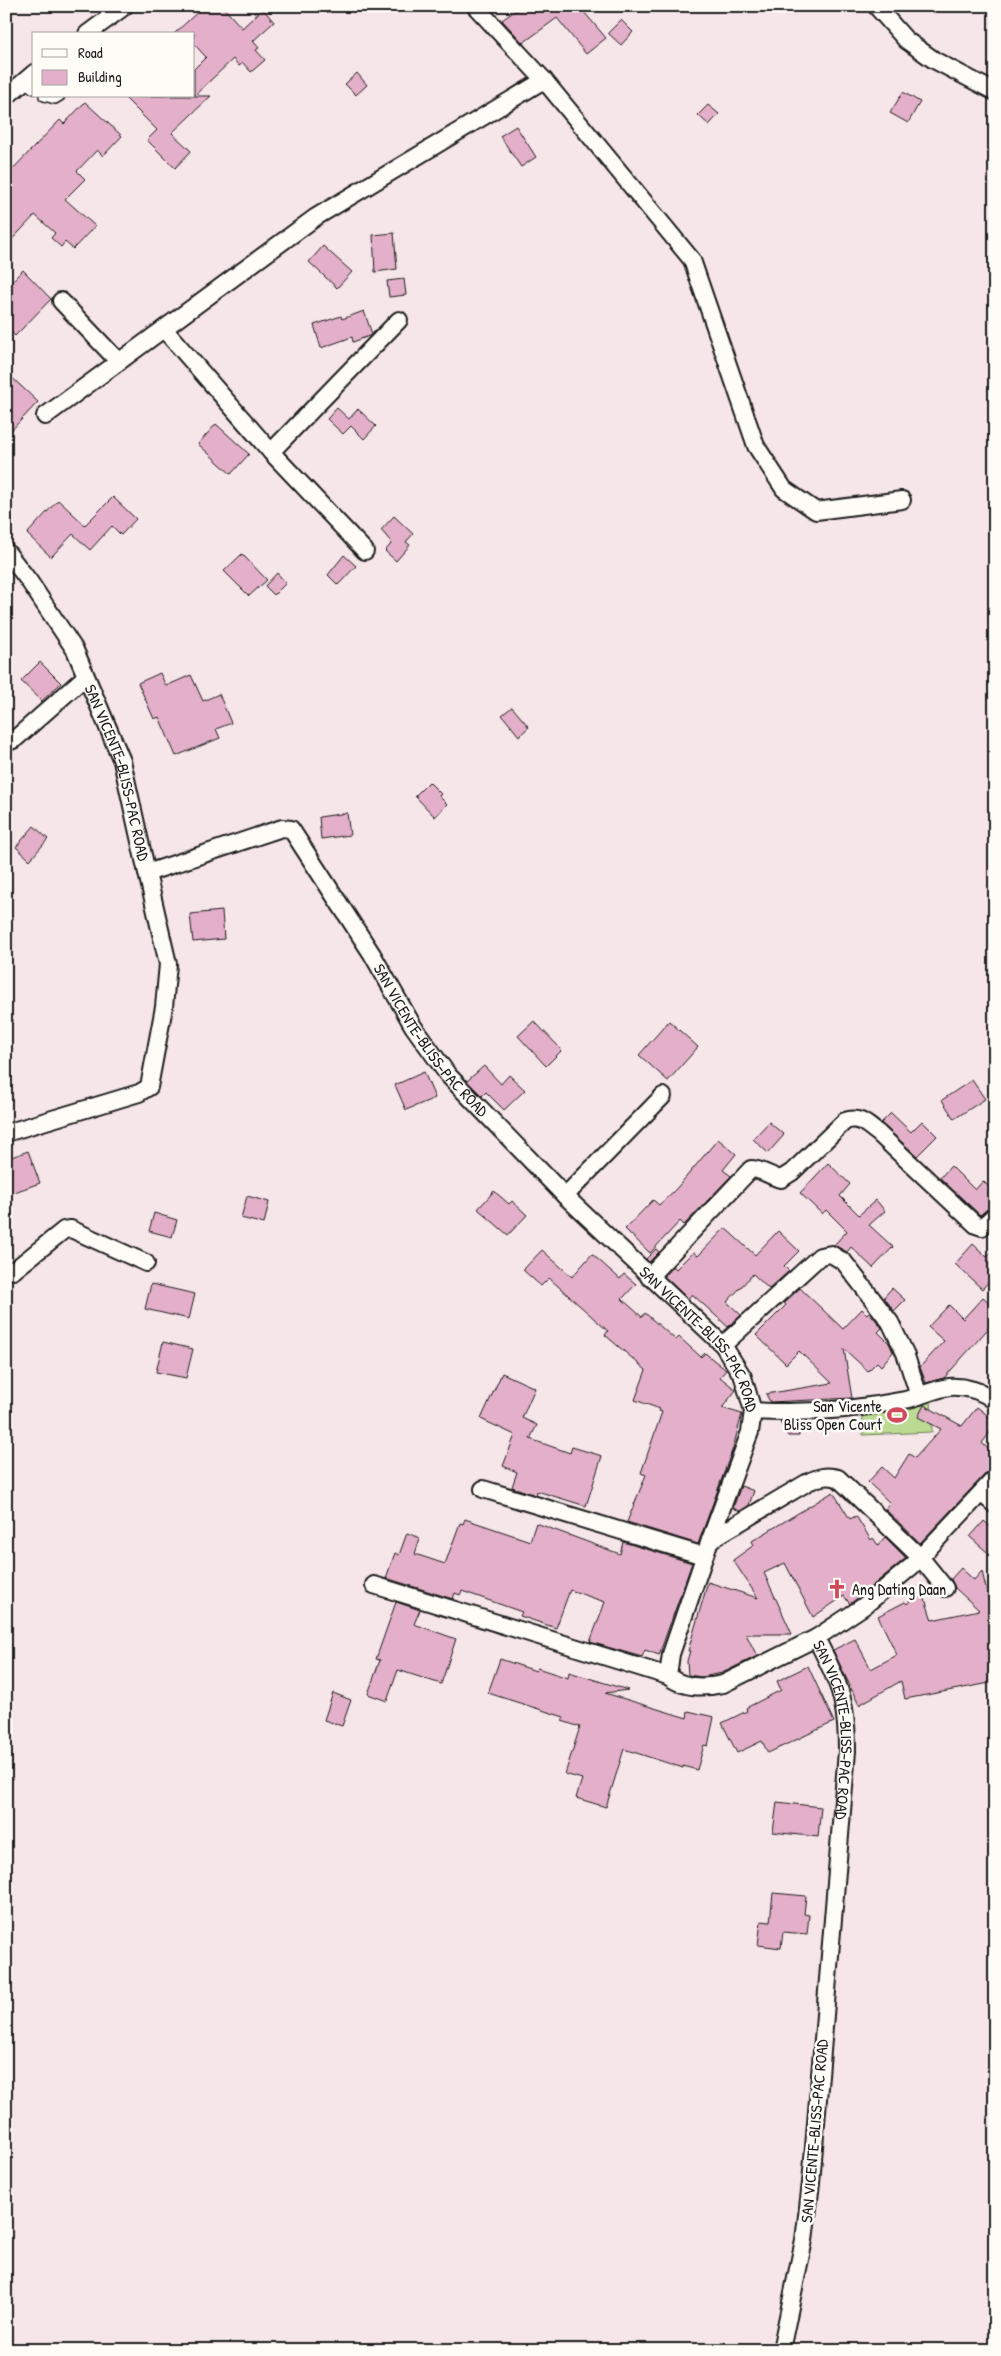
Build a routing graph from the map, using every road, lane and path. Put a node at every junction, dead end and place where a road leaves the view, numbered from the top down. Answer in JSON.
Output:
{"nodes":[{"id":1,"x":125,"y":6,"type":"edge"},
{"id":2,"x":475,"y":6,"type":"edge"},
{"id":3,"x":876,"y":6,"type":"edge"},
{"id":4,"x":90,"y":32,"type":"edge"},
{"id":5,"x":544,"y":80,"type":"junction"},
{"id":6,"x":30,"y":81,"type":"edge"},
{"id":7,"x":995,"y":92,"type":"edge"},
{"id":8,"x":6,"y":97,"type":"edge"},
{"id":9,"x":60,"y":301,"type":"dead end"},
{"id":10,"x":399,"y":320,"type":"dead end"},
{"id":11,"x":164,"y":329,"type":"junction"},
{"id":12,"x":119,"y":362,"type":"junction"},
{"id":13,"x":45,"y":416,"type":"dead end"},
{"id":14,"x":271,"y":452,"type":"junction"},
{"id":15,"x":902,"y":500,"type":"dead end"},
{"id":16,"x":6,"y":551,"type":"edge"},
{"id":17,"x":365,"y":551,"type":"dead end"},
{"id":18,"x":85,"y":677,"type":"junction"},
{"id":19,"x":6,"y":743,"type":"edge"},
{"id":20,"x":147,"y":874,"type":"junction"},
{"id":21,"x":663,"y":1096,"type":"dead end"},
{"id":22,"x":6,"y":1133,"type":"edge"},
{"id":23,"x":565,"y":1196,"type":"junction"},
{"id":24,"x":995,"y":1215,"type":"edge"},
{"id":25,"x":146,"y":1263,"type":"dead end"},
{"id":26,"x":6,"y":1269,"type":"edge"},
{"id":27,"x":649,"y":1276,"type":"junction"},
{"id":28,"x":723,"y":1345,"type":"junction"},
{"id":29,"x":919,"y":1396,"type":"junction"},
{"id":30,"x":995,"y":1401,"type":"edge"},
{"id":31,"x":753,"y":1411,"type":"junction"},
{"id":32,"x":995,"y":1478,"type":"edge"},
{"id":33,"x":483,"y":1489,"type":"dead end"},
{"id":34,"x":981,"y":1493,"type":"junction"},
{"id":35,"x":995,"y":1505,"type":"edge"},
{"id":36,"x":707,"y":1548,"type":"junction"},
{"id":37,"x":920,"y":1557,"type":"junction"},
{"id":38,"x":374,"y":1585,"type":"dead end"},
{"id":39,"x":945,"y":1588,"type":"dead end"},
{"id":40,"x":816,"y":1638,"type":"junction"},
{"id":41,"x":668,"y":1676,"type":"junction"},
{"id":42,"x":781,"y":2350,"type":"edge"}],
"edges":[{"from":1,"to":4,"type":"street"},
{"from":2,"to":5,"type":"street"},
{"from":3,"to":7,"type":"street"},
{"from":5,"to":11,"type":"street"},
{"from":5,"to":15,"type":"street"},
{"from":6,"to":8,"type":"street"},
{"from":9,"to":12,"type":"street"},
{"from":10,"to":14,"type":"street"},
{"from":11,"to":12,"type":"street"},
{"from":11,"to":14,"type":"street"},
{"from":12,"to":13,"type":"street"},
{"from":14,"to":17,"type":"street"},
{"from":16,"to":18,"type":"street","name":"SAN VICENTE-BLISS-PAC ROAD"},
{"from":18,"to":19,"type":"street"},
{"from":18,"to":20,"type":"street","name":"SAN VICENTE-BLISS-PAC ROAD"},
{"from":20,"to":22,"type":"street"},
{"from":20,"to":23,"type":"street","name":"SAN VICENTE-BLISS-PAC ROAD"},
{"from":21,"to":23,"type":"street"},
{"from":23,"to":27,"type":"street","name":"SAN VICENTE-BLISS-PAC ROAD"},
{"from":24,"to":27,"type":"street"},
{"from":25,"to":26,"type":"street"},
{"from":27,"to":28,"type":"street","name":"SAN VICENTE-BLISS-PAC ROAD"},
{"from":28,"to":29,"type":"street"},
{"from":28,"to":31,"type":"street","name":"SAN VICENTE-BLISS-PAC ROAD"},
{"from":29,"to":30,"type":"street"},
{"from":29,"to":31,"type":"street"},
{"from":31,"to":36,"type":"street","name":"SAN VICENTE-BLISS-PAC ROAD"},
{"from":32,"to":34,"type":"street"},
{"from":33,"to":36,"type":"street"},
{"from":34,"to":35,"type":"street"},
{"from":34,"to":37,"type":"street"},
{"from":36,"to":37,"type":"street"},
{"from":36,"to":41,"type":"street","name":"SAN VICENTE-BLISS-PAC ROAD"},
{"from":37,"to":39,"type":"street"},
{"from":37,"to":40,"type":"street"},
{"from":38,"to":41,"type":"street"},
{"from":40,"to":41,"type":"street","name":"SAN VICENTE-BLISS-PAC ROAD"},
{"from":40,"to":42,"type":"street","name":"SAN VICENTE-BLISS-PAC ROAD"}]}
